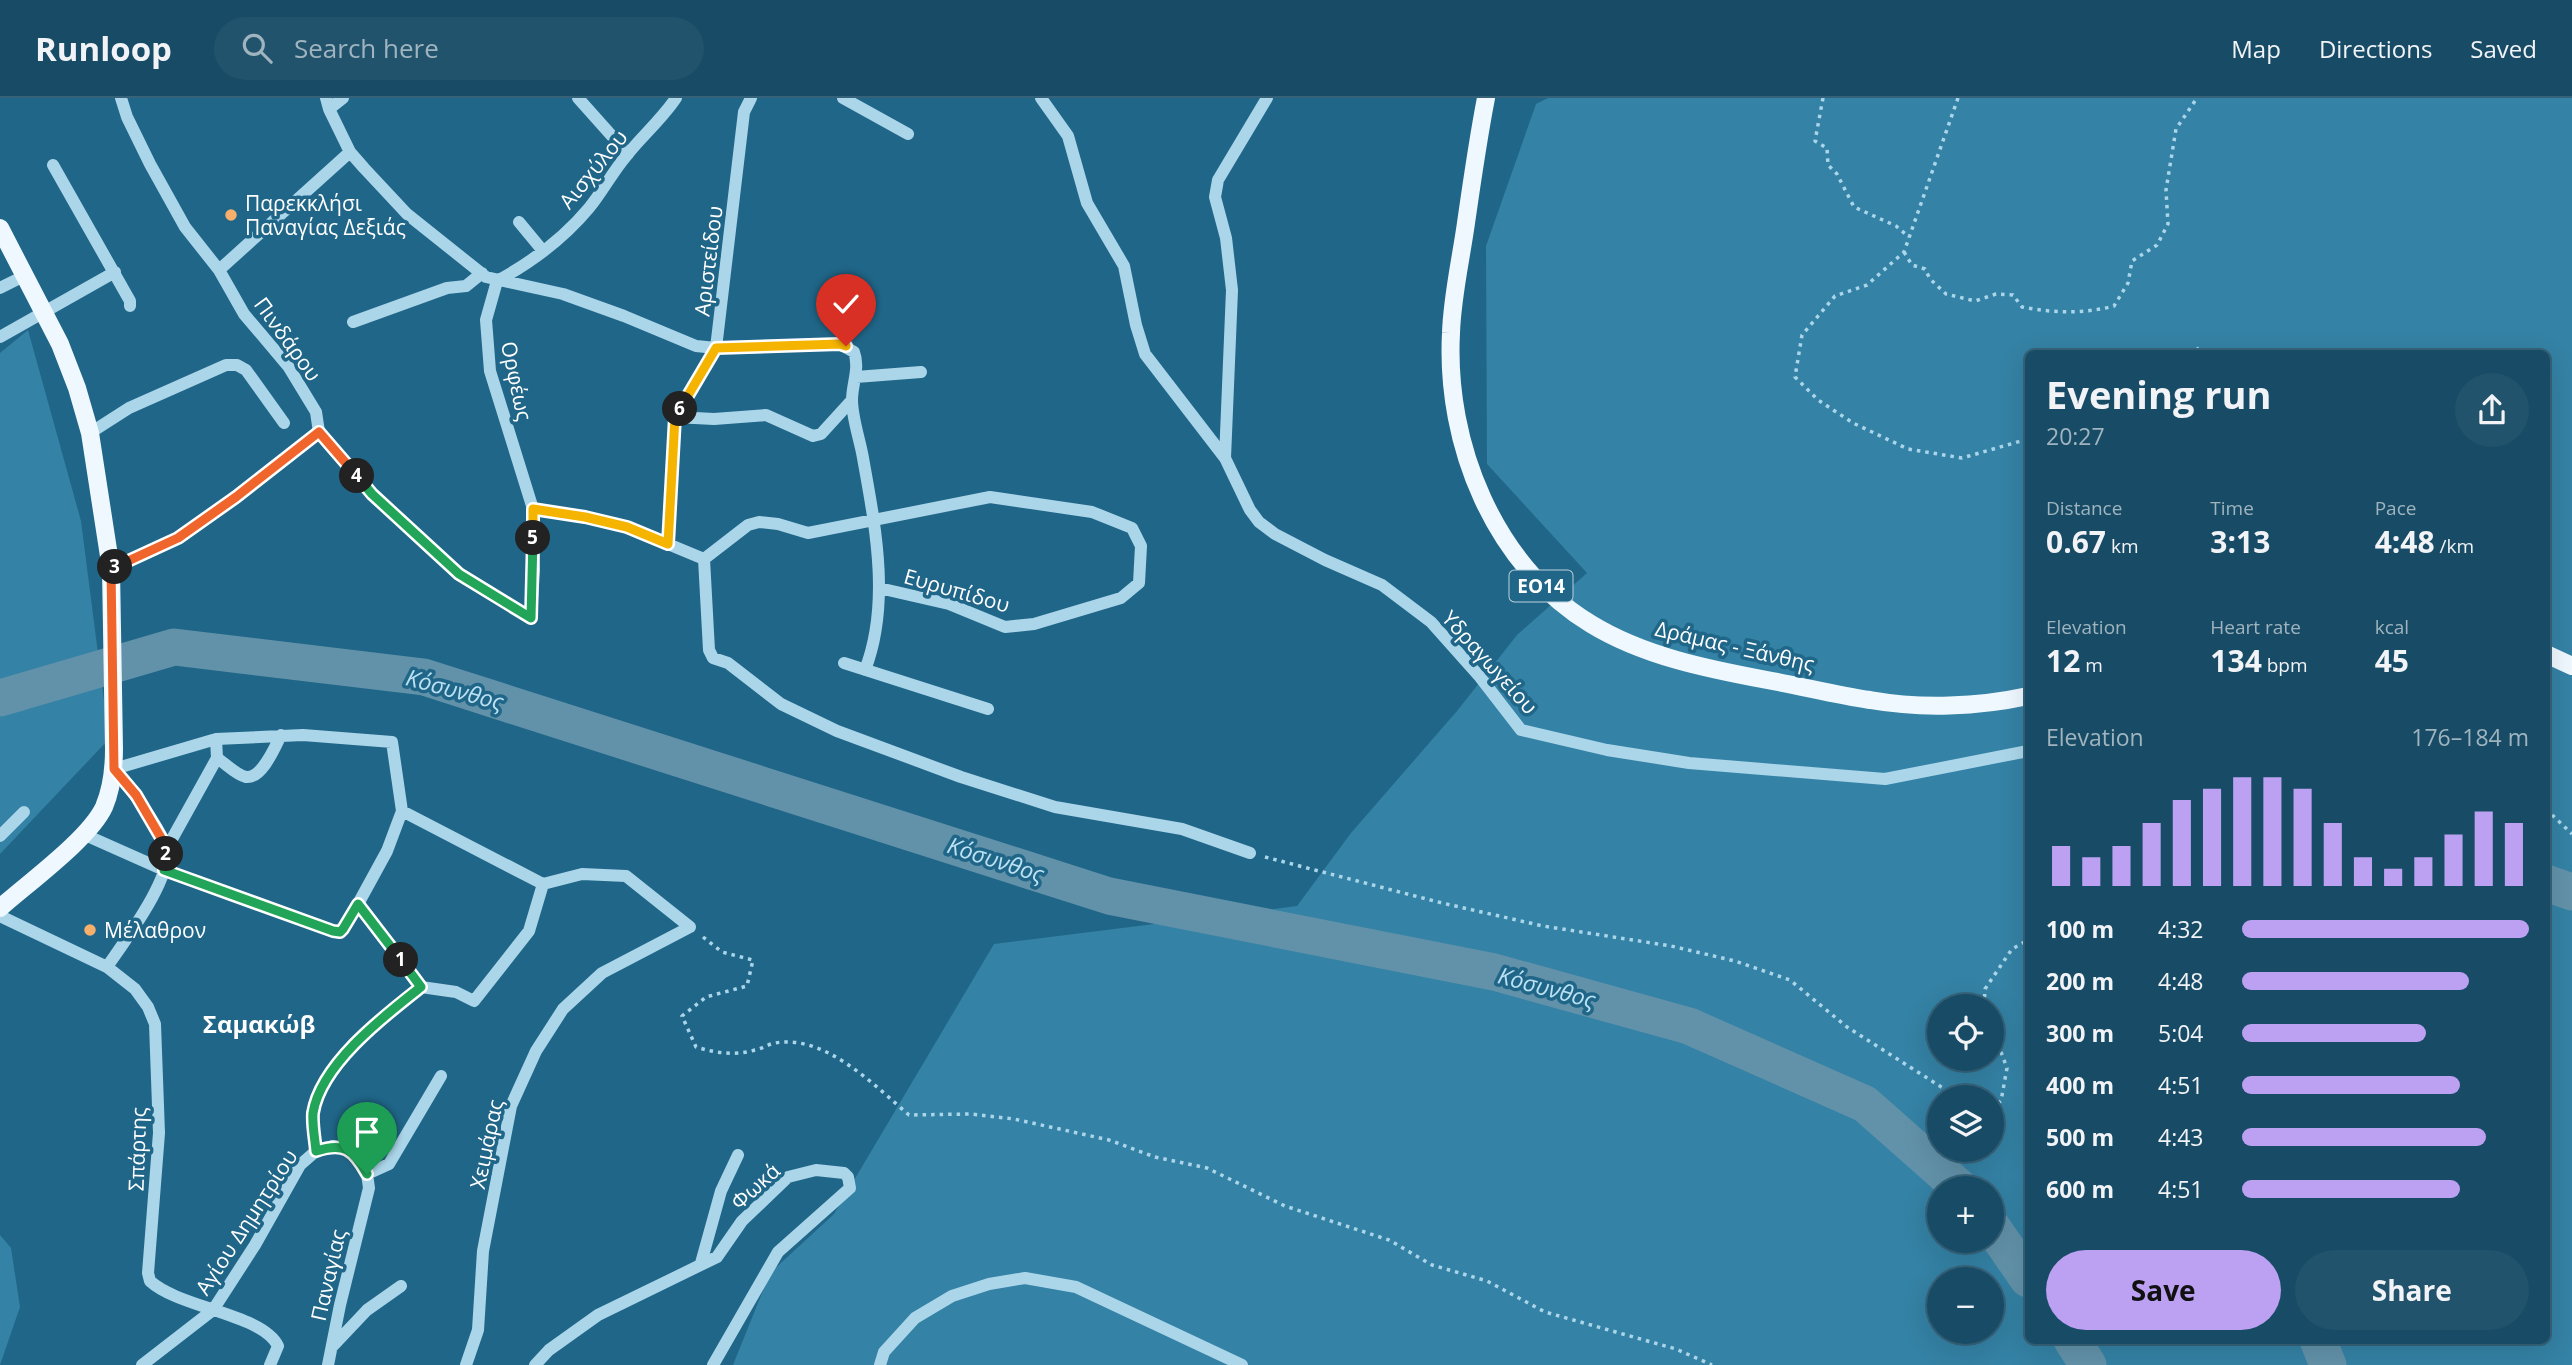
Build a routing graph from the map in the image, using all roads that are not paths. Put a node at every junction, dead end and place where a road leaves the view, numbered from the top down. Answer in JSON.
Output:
{"nodes":[{"id":1,"x":121,"y":98,"type":"edge"},
{"id":2,"x":343,"y":98,"type":"edge"},
{"id":3,"x":578,"y":98,"type":"edge"},
{"id":4,"x":676,"y":98,"type":"edge"},
{"id":5,"x":751,"y":98,"type":"edge"},
{"id":6,"x":843,"y":98,"type":"edge"},
{"id":7,"x":1041,"y":98,"type":"edge"},
{"id":8,"x":1267,"y":98,"type":"edge"},
{"id":9,"x":1486,"y":98,"type":"edge"},
{"id":10,"x":328,"y":103,"type":"edge"},
{"id":11,"x":908,"y":134,"type":"dead end"},
{"id":12,"x":350,"y":152,"type":"junction"},
{"id":13,"x":628,"y":154,"type":"junction"},
{"id":14,"x":53,"y":165,"type":"dead end"},
{"id":15,"x":519,"y":222,"type":"dead end"},
{"id":16,"x":0,"y":228,"type":"edge"},
{"id":17,"x":543,"y":251,"type":"junction"},
{"id":18,"x":219,"y":270,"type":"junction"},
{"id":19,"x":115,"y":272,"type":"junction"},
{"id":20,"x":482,"y":273,"type":"junction"},
{"id":21,"x":24,"y":276,"type":"junction"},
{"id":22,"x":497,"y":281,"type":"junction"},
{"id":23,"x":0,"y":288,"type":"edge"},
{"id":24,"x":130,"y":306,"type":"dead end"},
{"id":25,"x":42,"y":312,"type":"junction"},
{"id":26,"x":353,"y":322,"type":"dead end"},
{"id":27,"x":0,"y":337,"type":"edge"},
{"id":28,"x":716,"y":348,"type":"junction"},
{"id":29,"x":921,"y":372,"type":"dead end"},
{"id":30,"x":856,"y":377,"type":"junction"},
{"id":31,"x":852,"y":400,"type":"junction"},
{"id":32,"x":675,"y":417,"type":"junction"},
{"id":33,"x":284,"y":423,"type":"dead end"},
{"id":34,"x":319,"y":432,"type":"junction"},
{"id":35,"x":90,"y":433,"type":"junction"},
{"id":36,"x":1225,"y":458,"type":"junction"},
{"id":37,"x":533,"y":509,"type":"junction"},
{"id":38,"x":874,"y":521,"type":"junction"},
{"id":39,"x":668,"y":544,"type":"junction"},
{"id":40,"x":704,"y":559,"type":"junction"},
{"id":41,"x":111,"y":569,"type":"junction"},
{"id":42,"x":879,"y":588,"type":"junction"},
{"id":43,"x":531,"y":618,"type":"joint"},
{"id":44,"x":2550,"y":656,"type":"edge"},
{"id":45,"x":844,"y":663,"type":"dead end"},
{"id":46,"x":2572,"y":666,"type":"edge"},
{"id":47,"x":865,"y":670,"type":"junction"},
{"id":48,"x":2025,"y":697,"type":"edge"},
{"id":49,"x":988,"y":709,"type":"dead end"},
{"id":50,"x":281,"y":735,"type":"junction"},
{"id":51,"x":215,"y":738,"type":"junction"},
{"id":52,"x":2025,"y":752,"type":"edge"},
{"id":53,"x":217,"y":758,"type":"junction"},
{"id":54,"x":114,"y":769,"type":"junction"},
{"id":55,"x":402,"y":811,"type":"junction"},
{"id":56,"x":24,"y":812,"type":"dead end"},
{"id":57,"x":83,"y":834,"type":"junction"},
{"id":58,"x":0,"y":836,"type":"edge"},
{"id":59,"x":167,"y":848,"type":"junction"},
{"id":60,"x":1250,"y":853,"type":"road end"},
{"id":61,"x":164,"y":870,"type":"junction"},
{"id":62,"x":543,"y":884,"type":"junction"},
{"id":63,"x":358,"y":904,"type":"junction"},
{"id":64,"x":0,"y":908,"type":"edge"},
{"id":65,"x":0,"y":916,"type":"edge"},
{"id":66,"x":107,"y":967,"type":"junction"},
{"id":67,"x":441,"y":1076,"type":"dead end"},
{"id":68,"x":738,"y":1155,"type":"dead end"},
{"id":69,"x":367,"y":1174,"type":"junction"},
{"id":70,"x":701,"y":1263,"type":"junction"},
{"id":71,"x":401,"y":1286,"type":"dead end"},
{"id":72,"x":213,"y":1310,"type":"junction"},
{"id":73,"x":332,"y":1348,"type":"junction"},
{"id":74,"x":142,"y":1365,"type":"edge"},
{"id":75,"x":270,"y":1365,"type":"edge"},
{"id":76,"x":328,"y":1365,"type":"edge"},
{"id":77,"x":466,"y":1365,"type":"edge"},
{"id":78,"x":535,"y":1365,"type":"edge"},
{"id":79,"x":713,"y":1365,"type":"edge"},
{"id":80,"x":880,"y":1365,"type":"edge"},
{"id":81,"x":1242,"y":1365,"type":"edge"}],
"edges":[{"from":1,"to":18,"type":"street","name":"Πινδάρου"},
{"from":2,"to":10,"type":"street"},
{"from":3,"to":13,"type":"street"},
{"from":4,"to":13,"type":"street","name":"Αισχύλου"},
{"from":5,"to":28,"type":"street","name":"Αριστείδου"},
{"from":6,"to":11,"type":"street"},
{"from":7,"to":36,"type":"street","name":"Υδραγωγείου"},
{"from":8,"to":36,"type":"street"},
{"from":9,"to":48,"type":"main road","name":"Δράμας - Ξάνθης","number":"ΕΟ14"},
{"from":10,"to":12,"type":"street"},
{"from":12,"to":18,"type":"street"},
{"from":12,"to":20,"type":"street"},
{"from":13,"to":17,"type":"street","name":"Αισχύλου"},
{"from":14,"to":19,"type":"street"},
{"from":15,"to":17,"type":"street"},
{"from":16,"to":21,"type":"main road"},
{"from":17,"to":22,"type":"street","name":"Αισχύλου"},
{"from":18,"to":34,"type":"street","name":"Πινδάρου"},
{"from":19,"to":24,"type":"street"},
{"from":19,"to":25,"type":"street"},
{"from":20,"to":22,"type":"street"},
{"from":20,"to":26,"type":"street"},
{"from":21,"to":23,"type":"street"},
{"from":21,"to":25,"type":"main road"},
{"from":22,"to":28,"type":"street","name":"Ευρυπίδου"},
{"from":22,"to":37,"type":"street","name":"Ορφέως"},
{"from":25,"to":27,"type":"street"},
{"from":25,"to":35,"type":"main road"},
{"from":28,"to":30,"type":"street","name":"Ευρυπίδου"},
{"from":28,"to":32,"type":"street","name":"Αριστείδου"},
{"from":29,"to":30,"type":"street"},
{"from":30,"to":31,"type":"street","name":"Ευρυπίδου"},
{"from":31,"to":32,"type":"street"},
{"from":31,"to":38,"type":"street","name":"Ευρυπίδου"},
{"from":32,"to":39,"type":"street","name":"Αριστείδου"},
{"from":33,"to":35,"type":"street"},
{"from":34,"to":41,"type":"street"},
{"from":34,"to":43,"type":"street","name":"Πινδάρου"},
{"from":35,"to":41,"type":"main road"},
{"from":36,"to":52,"type":"street","name":"Υδραγωγείου"},
{"from":37,"to":39,"type":"street"},
{"from":37,"to":43,"type":"street","name":"Ορφέως"},
{"from":38,"to":40,"type":"street"},
{"from":38,"to":42,"type":"street","name":"Ευρυπίδου"},
{"from":38,"to":42,"type":"street","name":"Ευρυπίδου"},
{"from":39,"to":40,"type":"street"},
{"from":40,"to":60,"type":"street"},
{"from":41,"to":54,"type":"main road"},
{"from":42,"to":47,"type":"street"},
{"from":44,"to":46,"type":"main road"},
{"from":45,"to":47,"type":"street"},
{"from":47,"to":49,"type":"street"},
{"from":50,"to":51,"type":"street"},
{"from":50,"to":53,"type":"street"},
{"from":50,"to":55,"type":"street"},
{"from":51,"to":53,"type":"street"},
{"from":51,"to":54,"type":"street"},
{"from":53,"to":59,"type":"street"},
{"from":54,"to":57,"type":"main road"},
{"from":54,"to":59,"type":"street"},
{"from":55,"to":62,"type":"street"},
{"from":55,"to":63,"type":"street"},
{"from":56,"to":58,"type":"street"},
{"from":57,"to":61,"type":"street"},
{"from":57,"to":64,"type":"main road"},
{"from":59,"to":61,"type":"street"},
{"from":61,"to":63,"type":"street"},
{"from":61,"to":66,"type":"street"},
{"from":62,"to":63,"type":"street"},
{"from":62,"to":77,"type":"street","name":"Χειμάρας"},
{"from":65,"to":66,"type":"street","name":"Σπάρτης"},
{"from":66,"to":72,"type":"street","name":"Σπάρτης"},
{"from":67,"to":69,"type":"street"},
{"from":68,"to":70,"type":"street"},
{"from":69,"to":72,"type":"street","name":"Αγίου Δημητρίου"},
{"from":69,"to":73,"type":"street","name":"Παναγίας"},
{"from":70,"to":78,"type":"street","name":"Φωκά"},
{"from":70,"to":79,"type":"street","name":"Φωκά"},
{"from":71,"to":73,"type":"street"},
{"from":72,"to":74,"type":"street","name":"Αγίου Δημητρίου"},
{"from":72,"to":75,"type":"street"},
{"from":73,"to":76,"type":"street","name":"Παναγίας"},
{"from":80,"to":81,"type":"street"}]}
